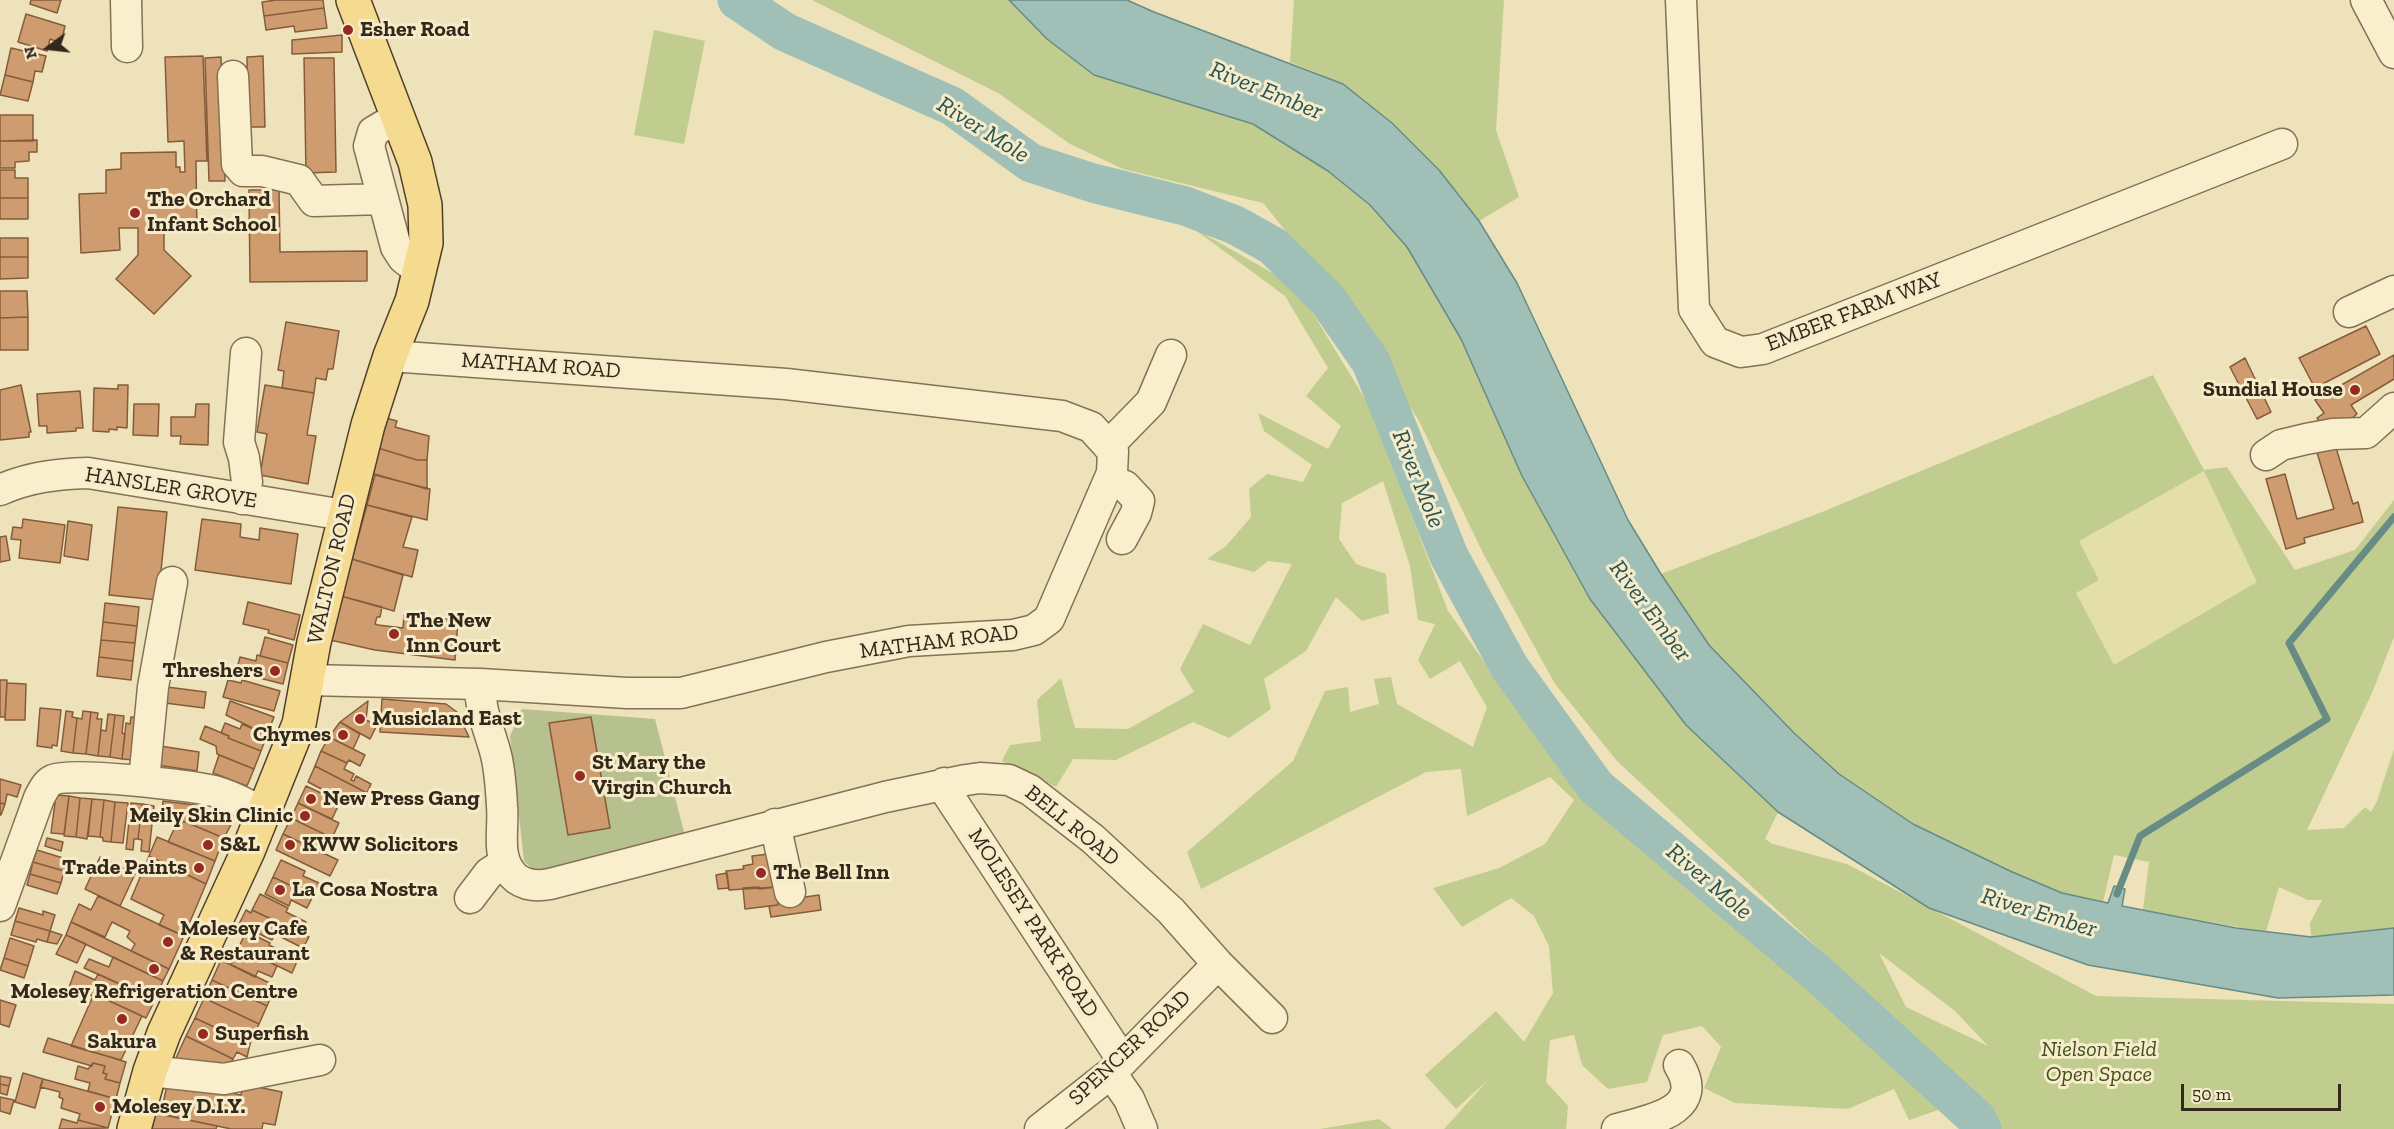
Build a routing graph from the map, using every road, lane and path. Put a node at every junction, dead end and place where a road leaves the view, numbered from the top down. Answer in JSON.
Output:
{"nodes":[{"id":1,"x":126,"y":0,"type":"edge"},
{"id":2,"x":353,"y":0,"type":"edge"},
{"id":3,"x":1681,"y":0,"type":"edge"},
{"id":4,"x":2366,"y":0,"type":"edge"},
{"id":5,"x":2390,"y":38,"type":"edge"},
{"id":6,"x":127,"y":46,"type":"dead end"},
{"id":7,"x":233,"y":76,"type":"dead end"},
{"id":8,"x":398,"y":117,"type":"junction"},
{"id":9,"x":2282,"y":144,"type":"dead end"},
{"id":10,"x":382,"y":199,"type":"junction"},
{"id":11,"x":420,"y":271,"type":"junction"},
{"id":12,"x":2394,"y":291,"type":"edge"},
{"id":13,"x":2349,"y":312,"type":"dead end"},
{"id":14,"x":246,"y":353,"type":"dead end"},
{"id":15,"x":1171,"y":355,"type":"dead end"},
{"id":16,"x":390,"y":356,"type":"junction"},
{"id":17,"x":2394,"y":408,"type":"edge"},
{"id":18,"x":1108,"y":446,"type":"junction"},
{"id":19,"x":2266,"y":455,"type":"dead end"},
{"id":20,"x":1109,"y":480,"type":"junction"},
{"id":21,"x":0,"y":490,"type":"edge"},
{"id":22,"x":242,"y":499,"type":"junction"},
{"id":23,"x":345,"y":515,"type":"junction"},
{"id":24,"x":1122,"y":539,"type":"dead end"},
{"id":25,"x":172,"y":582,"type":"dead end"},
{"id":26,"x":308,"y":680,"type":"junction"},
{"id":27,"x":480,"y":684,"type":"junction"},
{"id":28,"x":144,"y":781,"type":"junction"},
{"id":29,"x":944,"y":783,"type":"junction"},
{"id":30,"x":265,"y":814,"type":"junction"},
{"id":31,"x":776,"y":824,"type":"junction"},
{"id":32,"x":505,"y":862,"type":"junction"},
{"id":33,"x":790,"y":892,"type":"dead end"},
{"id":34,"x":470,"y":898,"type":"dead end"},
{"id":35,"x":0,"y":906,"type":"edge"},
{"id":36,"x":1218,"y":964,"type":"junction"},
{"id":37,"x":1272,"y":1018,"type":"dead end"},
{"id":38,"x":320,"y":1060,"type":"dead end"},
{"id":39,"x":1679,"y":1065,"type":"dead end"},
{"id":40,"x":1117,"y":1067,"type":"junction"},
{"id":41,"x":150,"y":1071,"type":"junction"},
{"id":42,"x":134,"y":1129,"type":"edge"},
{"id":43,"x":1040,"y":1129,"type":"edge"},
{"id":44,"x":1142,"y":1129,"type":"edge"},
{"id":45,"x":1617,"y":1129,"type":"edge"}],
"edges":[{"from":1,"to":6,"type":"street"},
{"from":2,"to":8,"type":"main road","name":"WALTON ROAD"},
{"from":3,"to":9,"type":"street","name":"EMBER FARM WAY"},
{"from":4,"to":5,"type":"street"},
{"from":7,"to":10,"type":"street"},
{"from":8,"to":10,"type":"street"},
{"from":8,"to":11,"type":"main road","name":"WALTON ROAD"},
{"from":10,"to":11,"type":"street"},
{"from":11,"to":16,"type":"main road","name":"WALTON ROAD"},
{"from":12,"to":13,"type":"street"},
{"from":14,"to":22,"type":"street"},
{"from":15,"to":18,"type":"street"},
{"from":16,"to":18,"type":"street","name":"MATHAM ROAD"},
{"from":16,"to":23,"type":"main road","name":"WALTON ROAD"},
{"from":17,"to":19,"type":"street"},
{"from":18,"to":20,"type":"street","name":"MATHAM ROAD"},
{"from":20,"to":24,"type":"street"},
{"from":20,"to":27,"type":"street","name":"MATHAM ROAD"},
{"from":21,"to":22,"type":"street","name":"HANSLER GROVE"},
{"from":22,"to":23,"type":"street","name":"HANSLER GROVE"},
{"from":23,"to":26,"type":"main road","name":"WALTON ROAD"},
{"from":25,"to":28,"type":"street"},
{"from":26,"to":27,"type":"street","name":"MATHAM ROAD"},
{"from":26,"to":30,"type":"main road","name":"WALTON ROAD"},
{"from":27,"to":32,"type":"street"},
{"from":28,"to":30,"type":"street"},
{"from":28,"to":35,"type":"street"},
{"from":29,"to":31,"type":"street","name":"BELL ROAD"},
{"from":29,"to":36,"type":"street","name":"BELL ROAD"},
{"from":29,"to":40,"type":"street","name":"MOLESEY PARK ROAD"},
{"from":30,"to":41,"type":"main road","name":"WALTON ROAD"},
{"from":31,"to":32,"type":"street","name":"BELL ROAD"},
{"from":31,"to":33,"type":"street"},
{"from":32,"to":34,"type":"street"},
{"from":36,"to":37,"type":"street","name":"BELL ROAD"},
{"from":36,"to":40,"type":"street","name":"SPENCER ROAD"},
{"from":38,"to":41,"type":"street"},
{"from":39,"to":45,"type":"street"},
{"from":40,"to":43,"type":"street","name":"SPENCER ROAD"},
{"from":40,"to":44,"type":"street","name":"MOLESEY PARK ROAD"},
{"from":41,"to":42,"type":"main road","name":"WALTON ROAD"}]}
